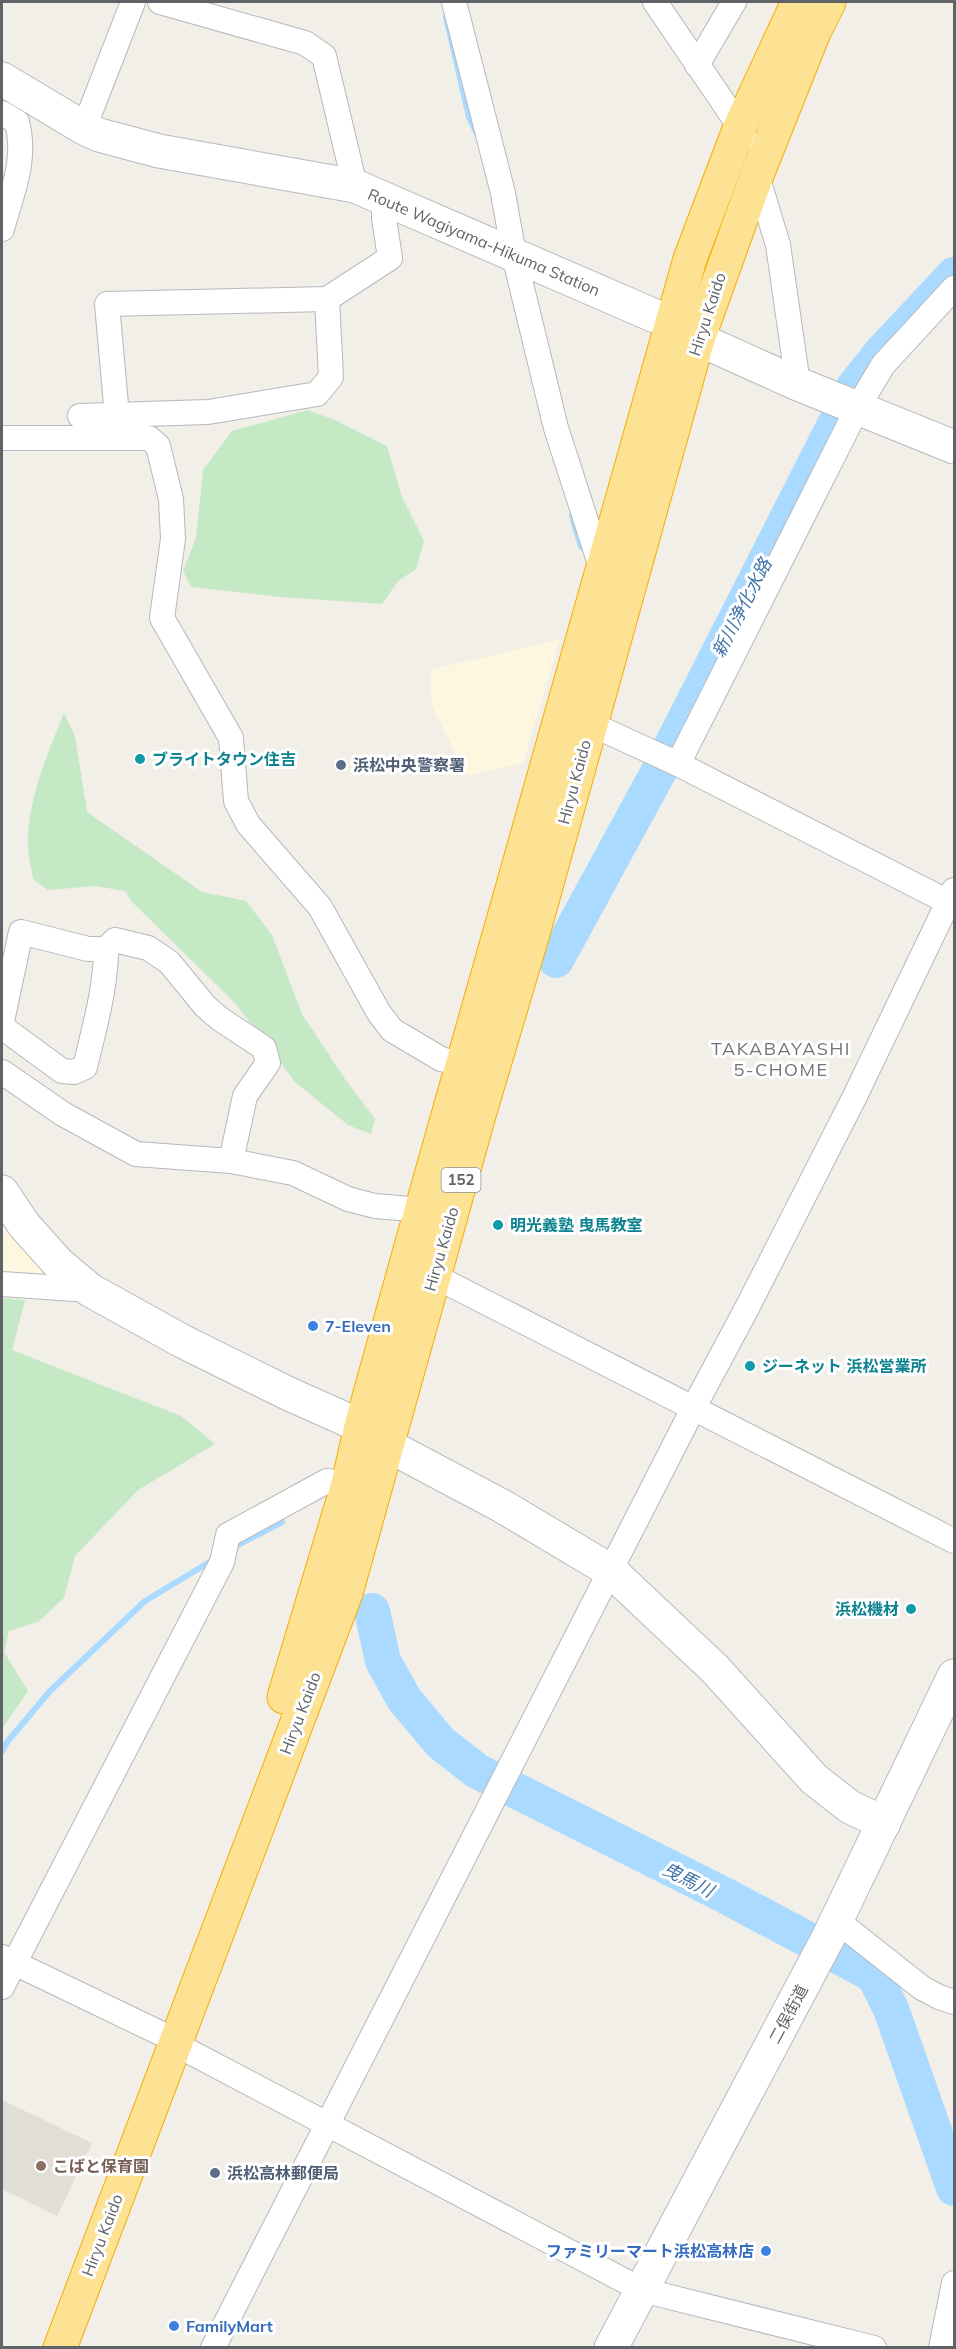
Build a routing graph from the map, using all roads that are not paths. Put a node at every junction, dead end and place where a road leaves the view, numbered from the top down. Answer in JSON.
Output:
{"nodes":[{"id":1,"x":133,"y":2,"type":"edge"},
{"id":2,"x":160,"y":2,"type":"edge"},
{"id":3,"x":454,"y":2,"type":"edge"},
{"id":4,"x":655,"y":2,"type":"edge"},
{"id":5,"x":734,"y":2,"type":"edge"},
{"id":6,"x":798,"y":2,"type":"edge"},
{"id":7,"x":829,"y":2,"type":"edge"},
{"id":8,"x":697,"y":65,"type":"junction"},
{"id":9,"x":2,"y":79,"type":"edge"},
{"id":10,"x":2,"y":113,"type":"edge"},
{"id":11,"x":740,"y":127,"type":"junction"},
{"id":12,"x":84,"y":128,"type":"junction"},
{"id":13,"x":758,"y":175,"type":"junction"},
{"id":14,"x":8,"y":183,"type":"edge"},
{"id":15,"x":370,"y":192,"type":"junction"},
{"id":16,"x":2,"y":229,"type":"edge"},
{"id":17,"x":514,"y":255,"type":"junction"},
{"id":18,"x":954,"y":288,"type":"edge"},
{"id":19,"x":327,"y":299,"type":"junction"},
{"id":20,"x":672,"y":320,"type":"junction"},
{"id":21,"x":698,"y":339,"type":"junction"},
{"id":22,"x":798,"y":384,"type":"junction"},
{"id":23,"x":850,"y":404,"type":"junction"},
{"id":24,"x":80,"y":416,"type":"dead end"},
{"id":25,"x":117,"y":416,"type":"junction"},
{"id":26,"x":3,"y":433,"type":"edge"},
{"id":27,"x":954,"y":447,"type":"edge"},
{"id":28,"x":602,"y":570,"type":"junction"},
{"id":29,"x":577,"y":713,"type":"junction"},
{"id":30,"x":678,"y":764,"type":"junction"},
{"id":31,"x":952,"y":899,"type":"edge"},
{"id":32,"x":106,"y":949,"type":"junction"},
{"id":33,"x":2,"y":1021,"type":"edge"},
{"id":34,"x":2,"y":1027,"type":"edge"},
{"id":35,"x":464,"y":1065,"type":"junction"},
{"id":36,"x":2,"y":1072,"type":"edge"},
{"id":37,"x":231,"y":1161,"type":"junction"},
{"id":38,"x":2,"y":1192,"type":"edge"},
{"id":39,"x":423,"y":1206,"type":"junction"},
{"id":40,"x":434,"y":1276,"type":"junction"},
{"id":41,"x":2,"y":1284,"type":"edge"},
{"id":42,"x":90,"y":1290,"type":"junction"},
{"id":43,"x":694,"y":1407,"type":"junction"},
{"id":44,"x":361,"y":1426,"type":"junction"},
{"id":45,"x":387,"y":1445,"type":"junction"},
{"id":46,"x":348,"y":1484,"type":"junction"},
{"id":47,"x":954,"y":1541,"type":"edge"},
{"id":48,"x":611,"y":1571,"type":"junction"},
{"id":49,"x":954,"y":1676,"type":"edge"},
{"id":50,"x":884,"y":1822,"type":"junction"},
{"id":51,"x":827,"y":1940,"type":"junction"},
{"id":52,"x":7,"y":1960,"type":"edge"},
{"id":53,"x":2,"y":1987,"type":"edge"},
{"id":54,"x":954,"y":2002,"type":"edge"},
{"id":55,"x":167,"y":2038,"type":"junction"},
{"id":56,"x":327,"y":2123,"type":"junction"},
{"id":57,"x":954,"y":2283,"type":"edge"},
{"id":58,"x":642,"y":2290,"type":"junction"},
{"id":59,"x":41,"y":2348,"type":"edge"},
{"id":60,"x":60,"y":2348,"type":"edge"},
{"id":61,"x":213,"y":2348,"type":"edge"},
{"id":62,"x":611,"y":2348,"type":"edge"},
{"id":63,"x":874,"y":2348,"type":"edge"},
{"id":64,"x":941,"y":2348,"type":"edge"}],
"edges":[{"from":1,"to":12,"type":"street"},
{"from":2,"to":15,"type":"street"},
{"from":3,"to":17,"type":"street"},
{"from":4,"to":8,"type":"street"},
{"from":5,"to":8,"type":"street"},
{"from":6,"to":11,"type":"highway","name":"Hiryu Kaido","number":"152"},
{"from":7,"to":13,"type":"highway","name":"Hiryu Kaido","number":"152"},
{"from":8,"to":11,"type":"street"},
{"from":9,"to":12,"type":"street","name":"Route Wagiyama-Hikuma Station"},
{"from":10,"to":14,"type":"street"},
{"from":11,"to":13,"type":"street"},
{"from":11,"to":20,"type":"highway","name":"Hiryu Kaido","number":"152"},
{"from":12,"to":15,"type":"street","name":"Route Wagiyama-Hikuma Station"},
{"from":13,"to":21,"type":"highway","name":"Hiryu Kaido","number":"152"},
{"from":13,"to":22,"type":"street"},
{"from":14,"to":16,"type":"street"},
{"from":15,"to":17,"type":"street","name":"Route Wagiyama-Hikuma Station"},
{"from":15,"to":19,"type":"street"},
{"from":17,"to":20,"type":"street","name":"Route Wagiyama-Hikuma Station"},
{"from":17,"to":28,"type":"street"},
{"from":18,"to":23,"type":"street"},
{"from":19,"to":25,"type":"street"},
{"from":19,"to":25,"type":"street"},
{"from":20,"to":21,"type":"street","name":"Route Wagiyama-Hikuma Station"},
{"from":20,"to":28,"type":"highway","name":"Hiryu Kaido","number":"152"},
{"from":21,"to":22,"type":"street","name":"Route Wagiyama-Hikuma Station"},
{"from":21,"to":29,"type":"highway","name":"Hiryu Kaido","number":"152"},
{"from":22,"to":23,"type":"street","name":"Route Wagiyama-Hikuma Station"},
{"from":23,"to":27,"type":"street","name":"Route Wagiyama-Hikuma Station"},
{"from":23,"to":30,"type":"street"},
{"from":24,"to":25,"type":"street"},
{"from":26,"to":35,"type":"street"},
{"from":28,"to":29,"type":"highway","name":"Hiryu Kaido","number":"152"},
{"from":29,"to":30,"type":"street"},
{"from":29,"to":35,"type":"highway","name":"Hiryu Kaido","number":"152"},
{"from":29,"to":40,"type":"highway","name":"Hiryu Kaido","number":"152"},
{"from":30,"to":31,"type":"street"},
{"from":31,"to":43,"type":"street"},
{"from":32,"to":33,"type":"street"},
{"from":32,"to":34,"type":"street"},
{"from":32,"to":37,"type":"street"},
{"from":35,"to":39,"type":"highway","name":"Hiryu Kaido","number":"152"},
{"from":36,"to":37,"type":"street"},
{"from":37,"to":39,"type":"street"},
{"from":38,"to":42,"type":"street"},
{"from":39,"to":44,"type":"highway","name":"Hiryu Kaido","number":"152"},
{"from":40,"to":43,"type":"street"},
{"from":40,"to":45,"type":"highway","name":"Hiryu Kaido","number":"152"},
{"from":41,"to":42,"type":"street"},
{"from":42,"to":44,"type":"street"},
{"from":43,"to":47,"type":"street"},
{"from":43,"to":48,"type":"street"},
{"from":44,"to":45,"type":"street"},
{"from":44,"to":46,"type":"highway","name":"Hiryu Kaido","number":"152"},
{"from":45,"to":48,"type":"street"},
{"from":45,"to":55,"type":"highway","name":"Hiryu Kaido","number":"152"},
{"from":46,"to":52,"type":"street"},
{"from":46,"to":55,"type":"highway","name":"Hiryu Kaido","number":"152"},
{"from":48,"to":50,"type":"street"},
{"from":48,"to":56,"type":"street"},
{"from":49,"to":50,"type":"street","name":"二俣街道"},
{"from":50,"to":51,"type":"street","name":"二俣街道"},
{"from":51,"to":54,"type":"street"},
{"from":51,"to":58,"type":"street","name":"二俣街道"},
{"from":52,"to":53,"type":"street"},
{"from":52,"to":55,"type":"street"},
{"from":55,"to":56,"type":"street"},
{"from":55,"to":59,"type":"highway","name":"Hiryu Kaido","number":"152"},
{"from":55,"to":60,"type":"highway","name":"Hiryu Kaido","number":"152"},
{"from":56,"to":58,"type":"street"},
{"from":56,"to":61,"type":"street"},
{"from":57,"to":64,"type":"street"},
{"from":58,"to":62,"type":"street","name":"二俣街道"},
{"from":58,"to":63,"type":"street"}]}
